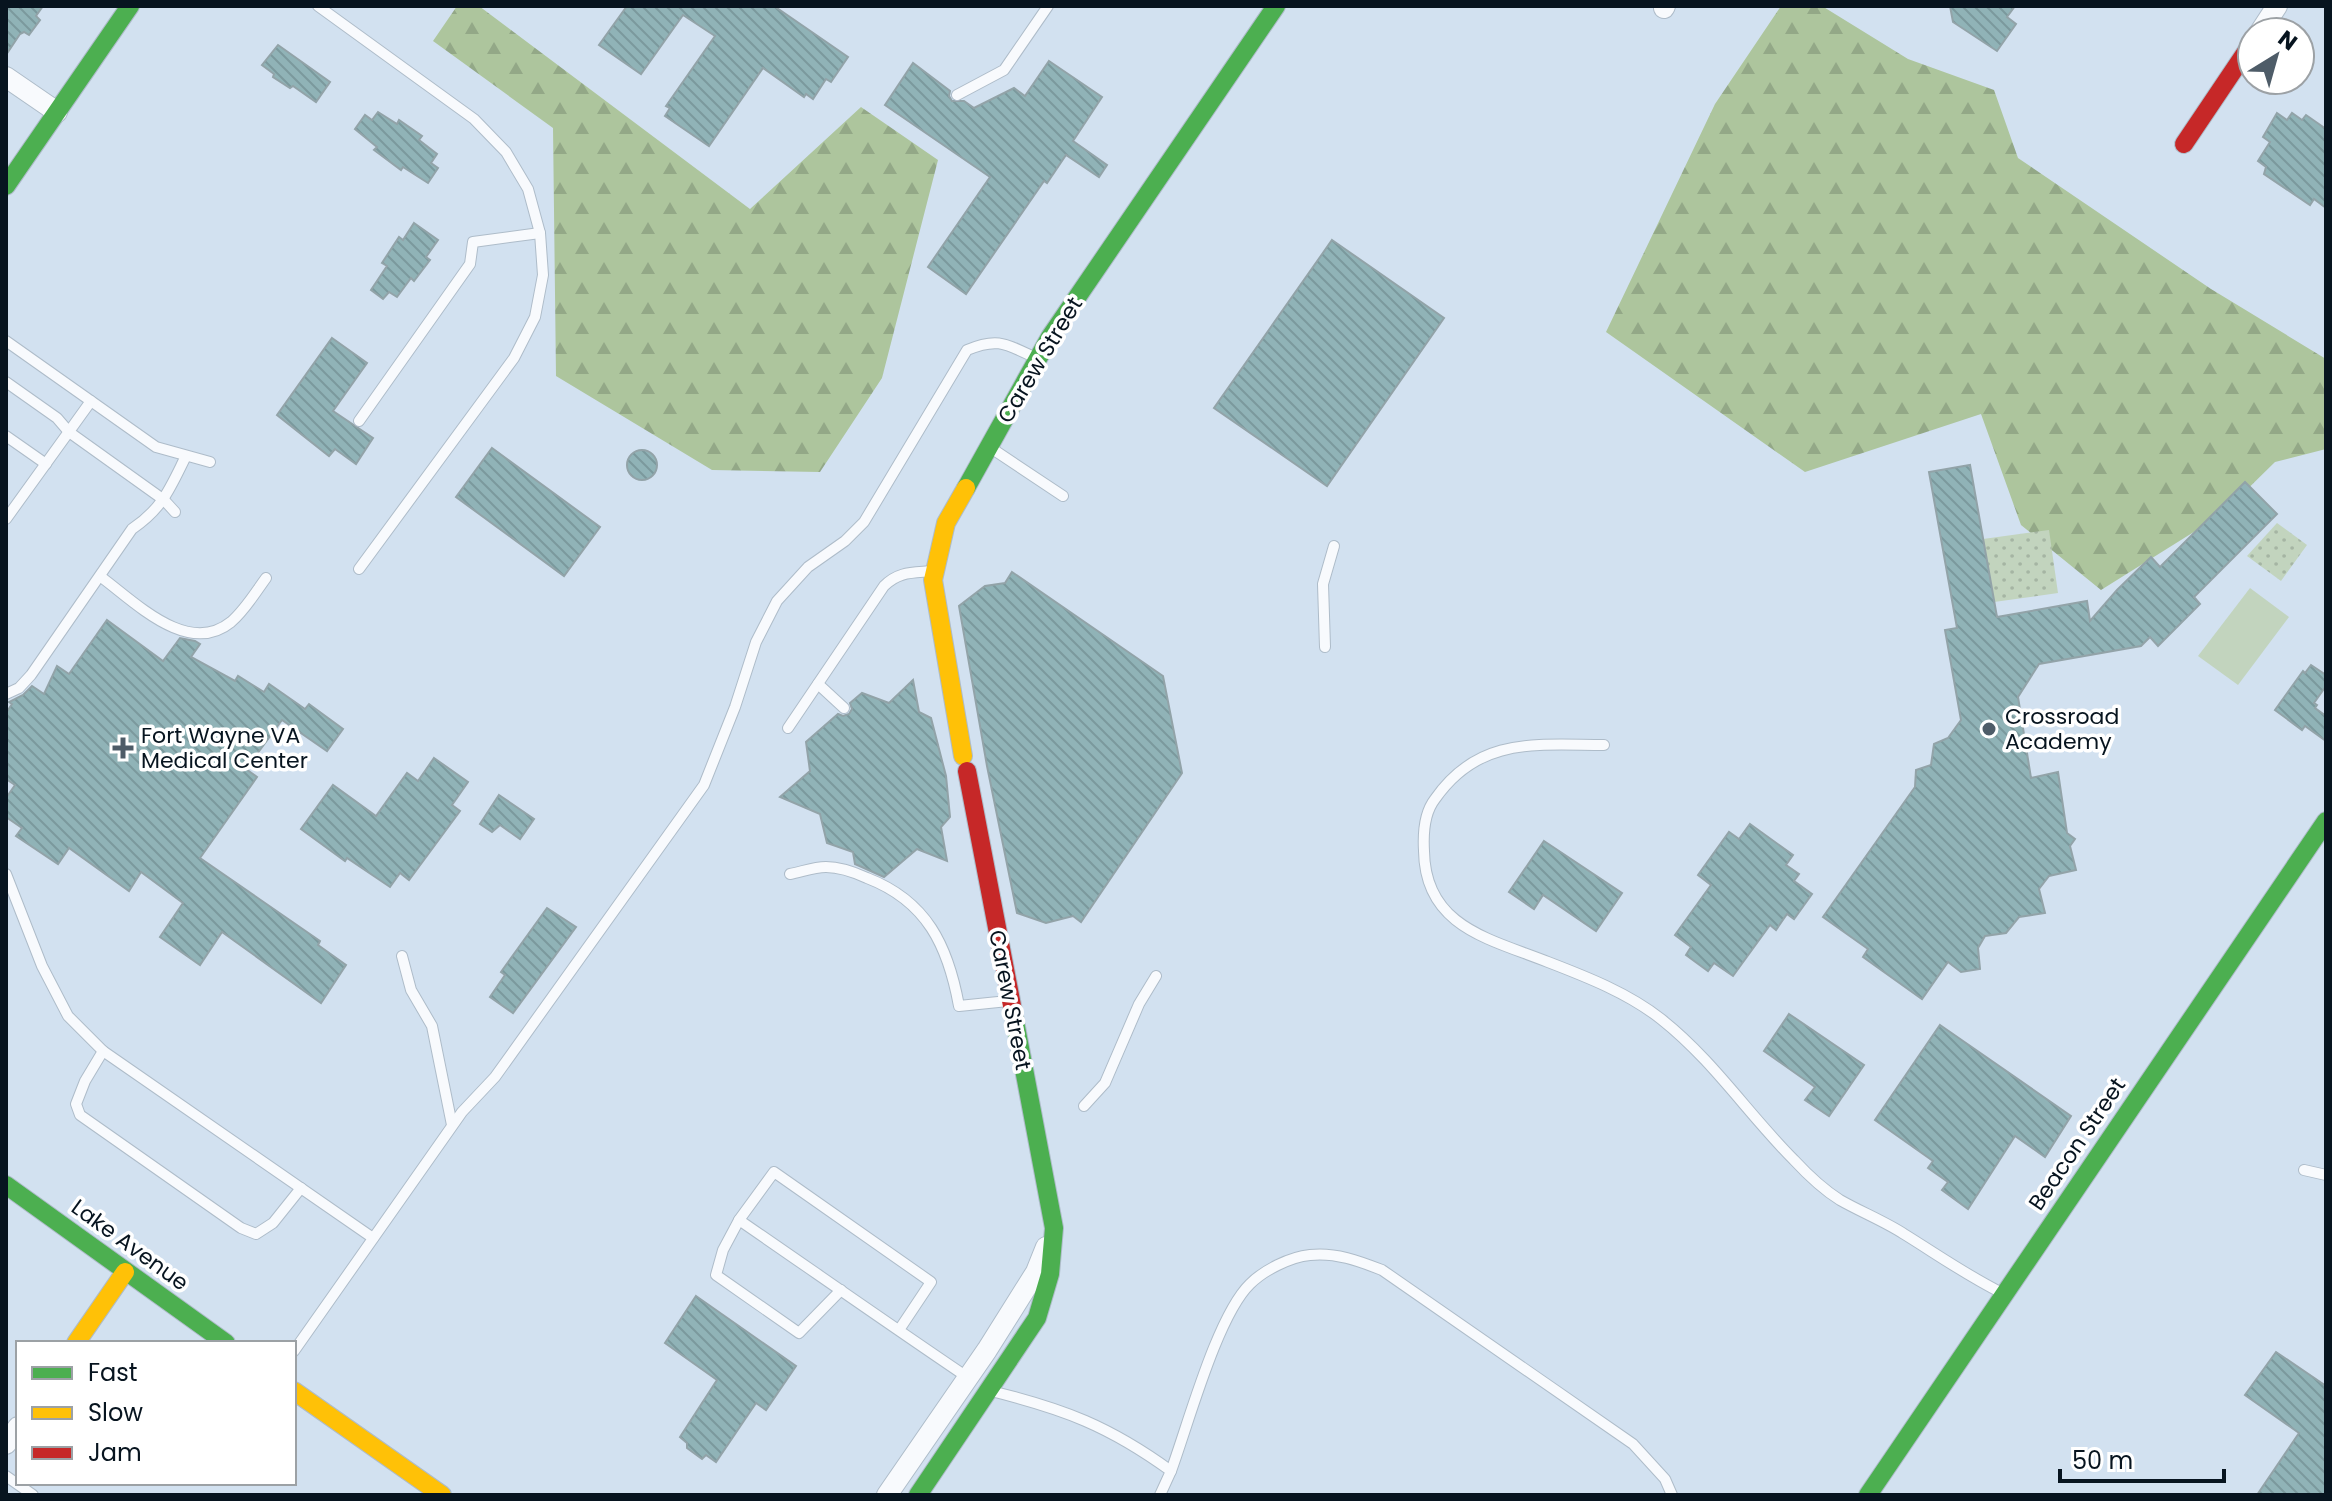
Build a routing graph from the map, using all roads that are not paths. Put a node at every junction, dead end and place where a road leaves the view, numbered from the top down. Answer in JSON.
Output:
{"nodes":[{"id":1,"x":130,"y":6,"type":"edge"},
{"id":2,"x":318,"y":6,"type":"edge"},
{"id":3,"x":1048,"y":6,"type":"edge"},
{"id":4,"x":1271,"y":8,"type":"edge"},
{"id":5,"x":2236,"y":67,"type":"edge"},
{"id":6,"x":6,"y":77,"type":"edge"},
{"id":7,"x":957,"y":95,"type":"dead end"},
{"id":8,"x":57,"y":112,"type":"junction"},
{"id":9,"x":2184,"y":144,"type":"dead end"},
{"id":10,"x":6,"y":186,"type":"edge"},
{"id":11,"x":540,"y":233,"type":"junction"},
{"id":12,"x":6,"y":341,"type":"edge"},
{"id":13,"x":1038,"y":359,"type":"junction"},
{"id":14,"x":6,"y":382,"type":"edge"},
{"id":15,"x":91,"y":401,"type":"junction"},
{"id":16,"x":359,"y":421,"type":"dead end"},
{"id":17,"x":69,"y":432,"type":"junction"},
{"id":18,"x":6,"y":436,"type":"edge"},
{"id":19,"x":989,"y":447,"type":"junction"},
{"id":20,"x":186,"y":456,"type":"junction"},
{"id":21,"x":210,"y":462,"type":"dead end"},
{"id":22,"x":46,"y":464,"type":"junction"},
{"id":23,"x":1063,"y":496,"type":"dead end"},
{"id":24,"x":164,"y":500,"type":"junction"},
{"id":25,"x":175,"y":512,"type":"dead end"},
{"id":26,"x":6,"y":519,"type":"edge"},
{"id":27,"x":1334,"y":546,"type":"dead end"},
{"id":28,"x":359,"y":569,"type":"dead end"},
{"id":29,"x":935,"y":571,"type":"junction"},
{"id":30,"x":101,"y":577,"type":"junction"},
{"id":31,"x":266,"y":578,"type":"dead end"},
{"id":32,"x":1325,"y":647,"type":"dead end"},
{"id":33,"x":818,"y":684,"type":"junction"},
{"id":34,"x":6,"y":694,"type":"edge"},
{"id":35,"x":844,"y":708,"type":"dead end"},
{"id":36,"x":788,"y":728,"type":"dead end"},
{"id":37,"x":1604,"y":745,"type":"dead end"},
{"id":38,"x":2326,"y":821,"type":"edge"},
{"id":39,"x":6,"y":874,"type":"edge"},
{"id":40,"x":790,"y":874,"type":"dead end"},
{"id":41,"x":402,"y":956,"type":"dead end"},
{"id":42,"x":1156,"y":976,"type":"dead end"},
{"id":43,"x":1010,"y":1001,"type":"junction"},
{"id":44,"x":103,"y":1051,"type":"junction"},
{"id":45,"x":1084,"y":1106,"type":"dead end"},
{"id":46,"x":452,"y":1125,"type":"junction"},
{"id":47,"x":2304,"y":1170,"type":"dead end"},
{"id":48,"x":2326,"y":1175,"type":"edge"},
{"id":49,"x":6,"y":1185,"type":"edge"},
{"id":50,"x":301,"y":1188,"type":"junction"},
{"id":51,"x":739,"y":1220,"type":"junction"},
{"id":52,"x":1054,"y":1228,"type":"junction"},
{"id":53,"x":373,"y":1238,"type":"junction"},
{"id":54,"x":125,"y":1272,"type":"junction"},
{"id":55,"x":841,"y":1290,"type":"junction"},
{"id":56,"x":2004,"y":1294,"type":"junction"},
{"id":57,"x":899,"y":1330,"type":"junction"},
{"id":58,"x":77,"y":1341,"type":"edge"},
{"id":59,"x":223,"y":1341,"type":"edge"},
{"id":60,"x":296,"y":1348,"type":"edge"},
{"id":61,"x":968,"y":1378,"type":"junction"},
{"id":62,"x":989,"y":1391,"type":"junction"},
{"id":63,"x":296,"y":1392,"type":"edge"},
{"id":64,"x":1171,"y":1471,"type":"junction"},
{"id":65,"x":442,"y":1495,"type":"edge"},
{"id":66,"x":887,"y":1495,"type":"edge"},
{"id":67,"x":918,"y":1495,"type":"edge"},
{"id":68,"x":1160,"y":1495,"type":"edge"},
{"id":69,"x":1672,"y":1495,"type":"edge"},
{"id":70,"x":1868,"y":1495,"type":"edge"}],
"edges":[{"from":1,"to":8,"type":"street"},
{"from":2,"to":11,"type":"lane"},
{"from":3,"to":7,"type":"lane"},
{"from":4,"to":13,"type":"street","name":"Carew Street"},
{"from":5,"to":9,"type":"street"},
{"from":6,"to":8,"type":"street"},
{"from":8,"to":10,"type":"street"},
{"from":11,"to":16,"type":"lane"},
{"from":11,"to":28,"type":"lane"},
{"from":12,"to":15,"type":"lane"},
{"from":13,"to":19,"type":"street","name":"Carew Street"},
{"from":13,"to":46,"type":"lane"},
{"from":14,"to":17,"type":"lane"},
{"from":15,"to":17,"type":"lane"},
{"from":15,"to":20,"type":"lane"},
{"from":17,"to":22,"type":"lane"},
{"from":17,"to":24,"type":"lane"},
{"from":18,"to":22,"type":"lane"},
{"from":19,"to":23,"type":"lane"},
{"from":19,"to":29,"type":"street","name":"Carew Street"},
{"from":20,"to":21,"type":"lane"},
{"from":20,"to":24,"type":"lane"},
{"from":22,"to":26,"type":"lane"},
{"from":24,"to":25,"type":"lane"},
{"from":24,"to":30,"type":"lane"},
{"from":27,"to":32,"type":"lane"},
{"from":29,"to":33,"type":"lane"},
{"from":29,"to":43,"type":"street","name":"Carew Street"},
{"from":30,"to":31,"type":"lane"},
{"from":30,"to":34,"type":"lane"},
{"from":33,"to":35,"type":"lane"},
{"from":33,"to":36,"type":"lane"},
{"from":37,"to":56,"type":"lane"},
{"from":38,"to":56,"type":"street","name":"Beacon Street"},
{"from":39,"to":44,"type":"lane"},
{"from":40,"to":43,"type":"lane"},
{"from":41,"to":46,"type":"lane"},
{"from":42,"to":45,"type":"lane"},
{"from":43,"to":52,"type":"street","name":"Carew Street"},
{"from":44,"to":50,"type":"lane"},
{"from":44,"to":50,"type":"lane"},
{"from":46,"to":53,"type":"lane"},
{"from":47,"to":48,"type":"lane"},
{"from":49,"to":54,"type":"street","name":"Lake Avenue"},
{"from":50,"to":53,"type":"lane"},
{"from":51,"to":55,"type":"lane"},
{"from":51,"to":55,"type":"lane"},
{"from":51,"to":57,"type":"lane"},
{"from":52,"to":61,"type":"street"},
{"from":52,"to":62,"type":"street","name":"Carew Street"},
{"from":53,"to":60,"type":"lane"},
{"from":54,"to":58,"type":"street"},
{"from":54,"to":59,"type":"street","name":"Lake Avenue"},
{"from":55,"to":57,"type":"lane"},
{"from":56,"to":70,"type":"street","name":"Beacon Street"},
{"from":57,"to":61,"type":"lane"},
{"from":61,"to":62,"type":"lane"},
{"from":61,"to":66,"type":"street"},
{"from":62,"to":64,"type":"lane"},
{"from":62,"to":67,"type":"street","name":"Carew Street"},
{"from":63,"to":65,"type":"street"},
{"from":64,"to":68,"type":"lane"},
{"from":64,"to":69,"type":"lane"}]}
